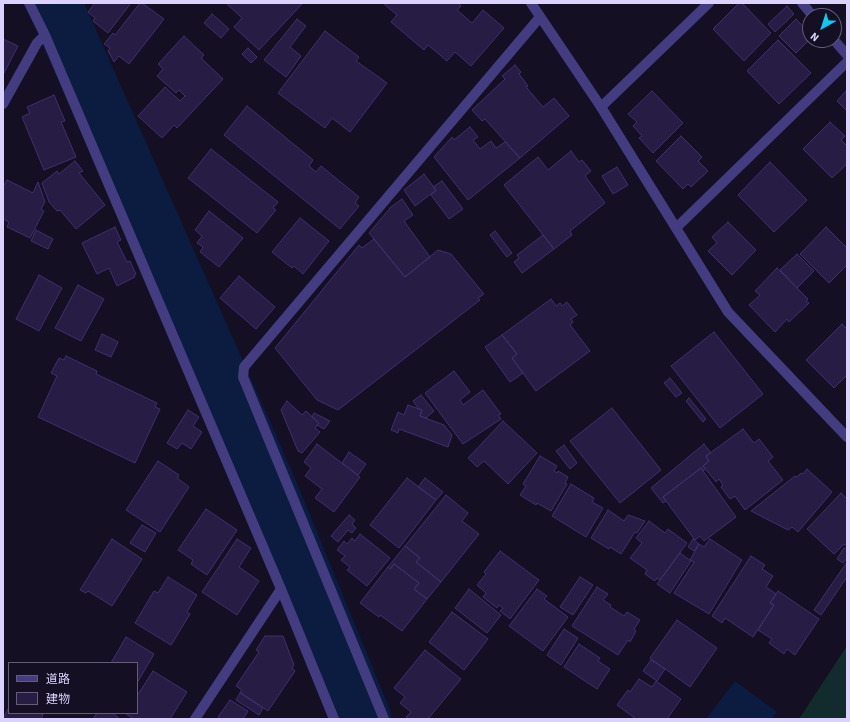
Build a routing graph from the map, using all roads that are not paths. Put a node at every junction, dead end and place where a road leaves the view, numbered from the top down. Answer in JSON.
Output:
{"nodes":[{"id":1,"x":29,"y":3,"type":"edge"},
{"id":2,"x":531,"y":3,"type":"edge"},
{"id":3,"x":710,"y":3,"type":"edge"},
{"id":4,"x":540,"y":17,"type":"junction"},
{"id":5,"x":45,"y":35,"type":"junction"},
{"id":6,"x":847,"y":62,"type":"edge"},
{"id":7,"x":3,"y":104,"type":"edge"},
{"id":8,"x":601,"y":107,"type":"junction"},
{"id":9,"x":676,"y":228,"type":"junction"},
{"id":10,"x":847,"y":437,"type":"edge"},
{"id":11,"x":281,"y":589,"type":"junction"},
{"id":12,"x":195,"y":719,"type":"edge"},
{"id":13,"x":334,"y":719,"type":"edge"},
{"id":14,"x":384,"y":719,"type":"edge"}],
"edges":[{"from":1,"to":5,"type":"street"},
{"from":2,"to":4,"type":"street"},
{"from":3,"to":8,"type":"street"},
{"from":4,"to":8,"type":"street"},
{"from":4,"to":14,"type":"street"},
{"from":5,"to":7,"type":"street"},
{"from":5,"to":11,"type":"street"},
{"from":6,"to":9,"type":"street"},
{"from":8,"to":9,"type":"street"},
{"from":9,"to":10,"type":"street"},
{"from":11,"to":12,"type":"street"},
{"from":11,"to":13,"type":"street"}]}
